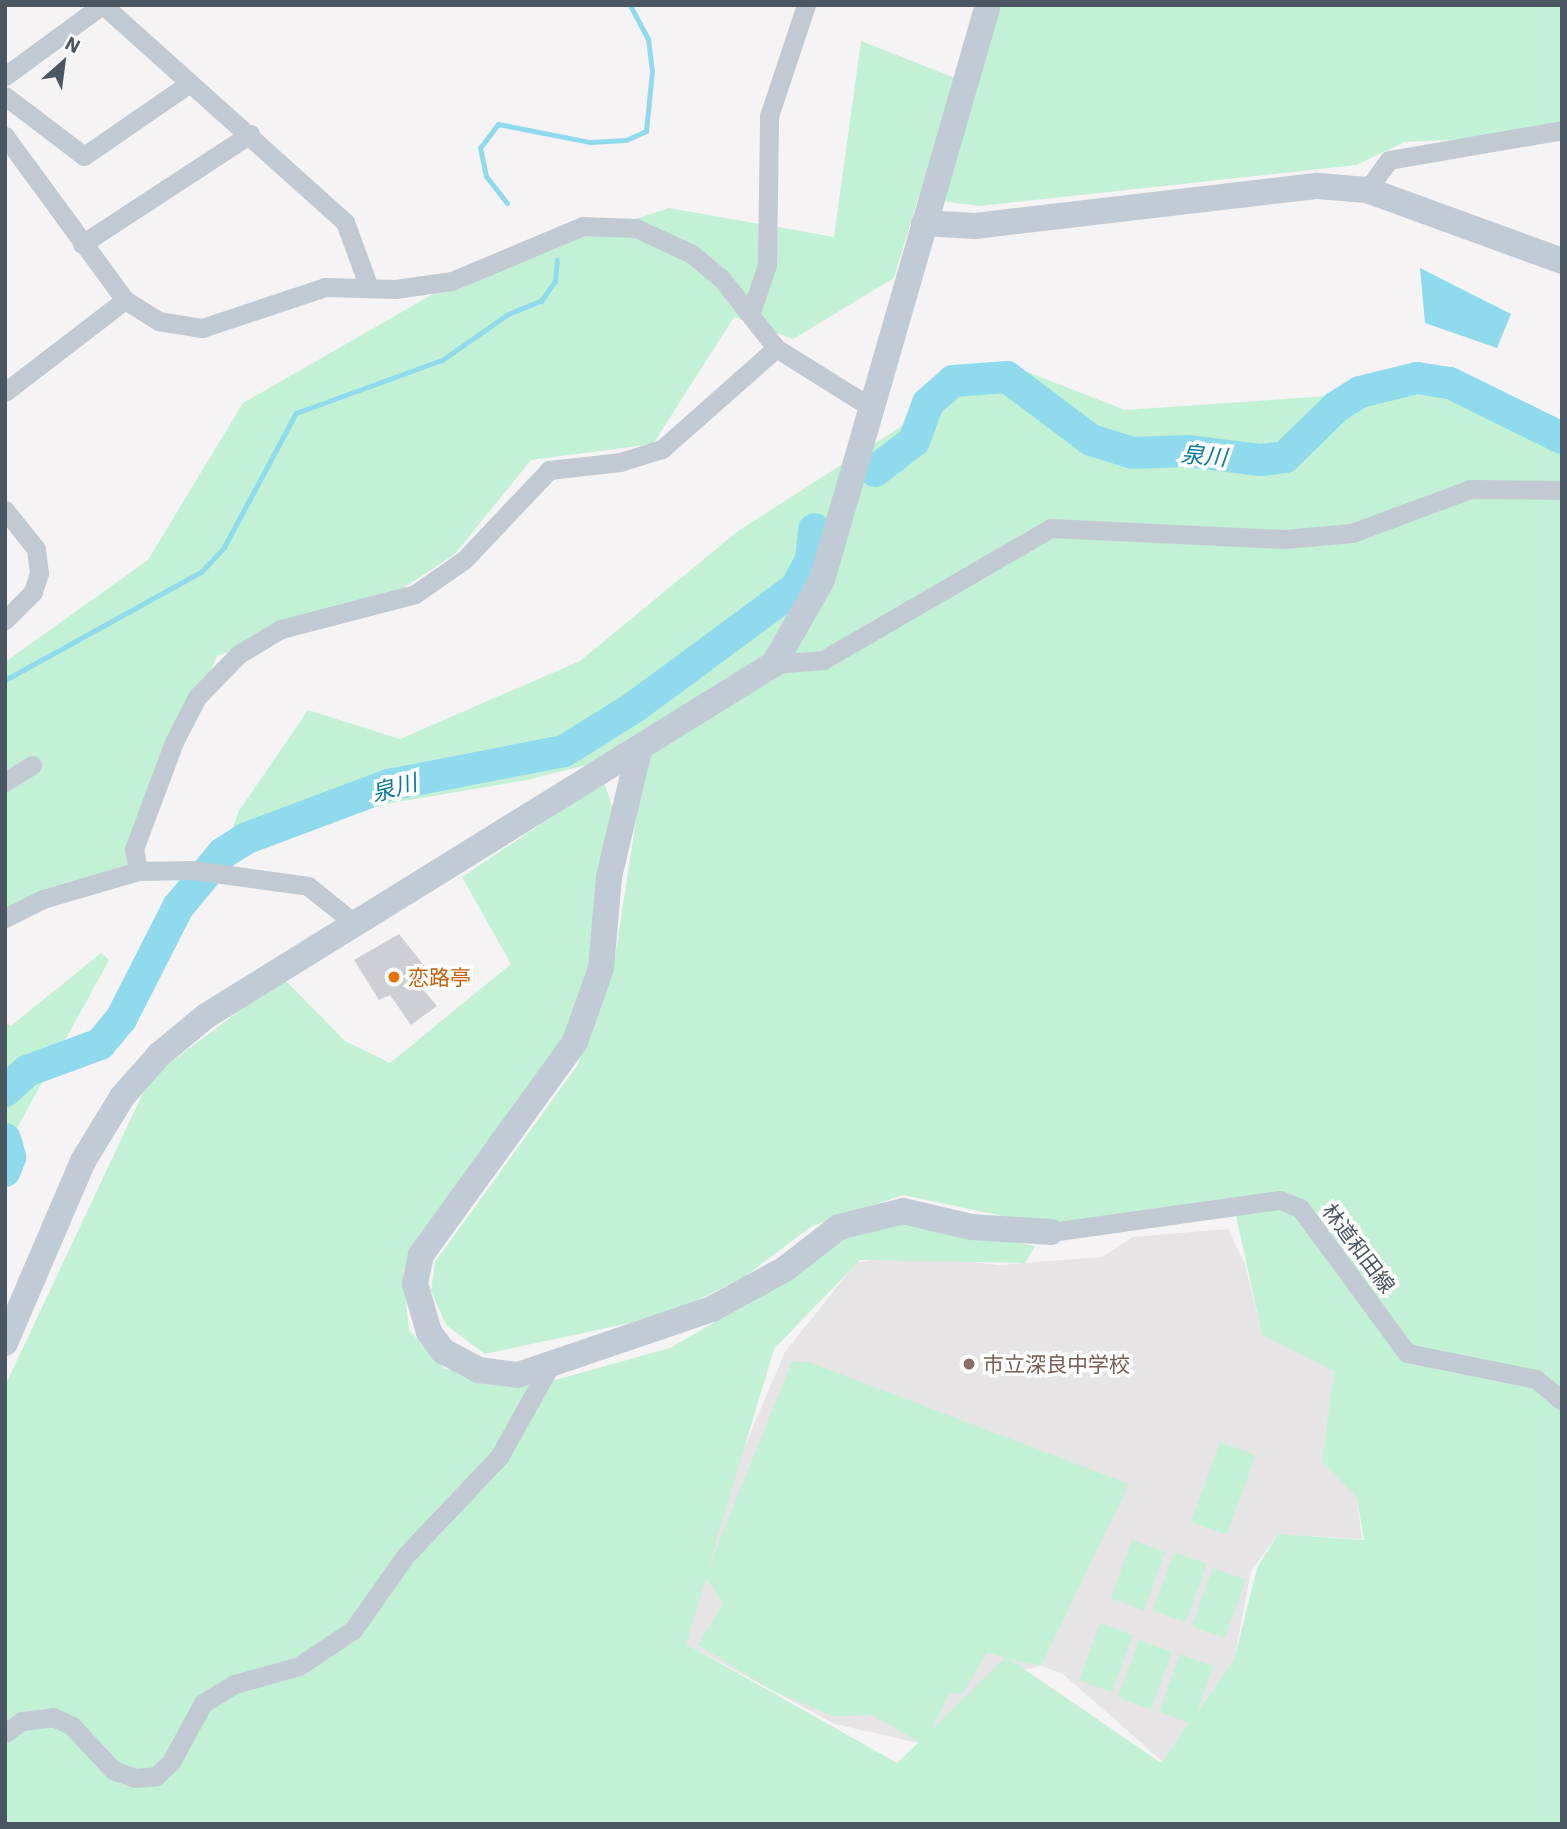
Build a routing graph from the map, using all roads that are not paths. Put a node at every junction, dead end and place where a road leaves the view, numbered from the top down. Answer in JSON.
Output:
{"nodes":[{"id":1,"x":102,"y":5,"type":"edge"},
{"id":2,"x":806,"y":5,"type":"edge"},
{"id":3,"x":988,"y":5,"type":"edge"},
{"id":4,"x":5,"y":76,"type":"edge"},
{"id":5,"x":187,"y":85,"type":"junction"},
{"id":6,"x":5,"y":96,"type":"edge"},
{"id":7,"x":1562,"y":130,"type":"edge"},
{"id":8,"x":250,"y":134,"type":"junction"},
{"id":9,"x":5,"y":136,"type":"edge"},
{"id":10,"x":1367,"y":190,"type":"junction"},
{"id":11,"x":924,"y":223,"type":"junction"},
{"id":12,"x":82,"y":244,"type":"junction"},
{"id":13,"x":1562,"y":261,"type":"edge"},
{"id":14,"x":368,"y":285,"type":"junction"},
{"id":15,"x":124,"y":300,"type":"junction"},
{"id":16,"x":751,"y":312,"type":"junction"},
{"id":17,"x":776,"y":348,"type":"junction"},
{"id":18,"x":5,"y":392,"type":"edge"},
{"id":19,"x":872,"y":408,"type":"junction"},
{"id":20,"x":1562,"y":489,"type":"edge"},
{"id":21,"x":5,"y":510,"type":"edge"},
{"id":22,"x":5,"y":620,"type":"edge"},
{"id":23,"x":774,"y":664,"type":"junction"},
{"id":24,"x":639,"y":750,"type":"junction"},
{"id":25,"x":32,"y":765,"type":"dead end"},
{"id":26,"x":5,"y":782,"type":"edge"},
{"id":27,"x":138,"y":871,"type":"junction"},
{"id":28,"x":5,"y":918,"type":"edge"},
{"id":29,"x":354,"y":923,"type":"junction"},
{"id":30,"x":1051,"y":1232,"type":"joint"},
{"id":31,"x":5,"y":1343,"type":"edge"},
{"id":32,"x":551,"y":1364,"type":"junction"},
{"id":33,"x":1562,"y":1401,"type":"edge"},
{"id":34,"x":5,"y":1733,"type":"edge"}],
"edges":[{"from":1,"to":4,"type":"street"},
{"from":1,"to":5,"type":"street"},
{"from":2,"to":16,"type":"street"},
{"from":3,"to":11,"type":"street"},
{"from":5,"to":6,"type":"street"},
{"from":5,"to":8,"type":"street"},
{"from":7,"to":10,"type":"street"},
{"from":8,"to":12,"type":"street"},
{"from":8,"to":14,"type":"street"},
{"from":9,"to":12,"type":"street"},
{"from":10,"to":11,"type":"street"},
{"from":10,"to":13,"type":"street"},
{"from":11,"to":19,"type":"street"},
{"from":12,"to":15,"type":"street"},
{"from":14,"to":15,"type":"street"},
{"from":14,"to":16,"type":"street"},
{"from":15,"to":18,"type":"street"},
{"from":16,"to":17,"type":"street"},
{"from":17,"to":19,"type":"street"},
{"from":17,"to":27,"type":"street"},
{"from":19,"to":23,"type":"street"},
{"from":20,"to":23,"type":"street"},
{"from":21,"to":22,"type":"street"},
{"from":23,"to":24,"type":"street"},
{"from":24,"to":29,"type":"street"},
{"from":24,"to":32,"type":"street"},
{"from":25,"to":26,"type":"street"},
{"from":27,"to":28,"type":"street"},
{"from":27,"to":29,"type":"street"},
{"from":29,"to":31,"type":"street"},
{"from":30,"to":32,"type":"street"},
{"from":30,"to":33,"type":"street","name":"林道和田線"},
{"from":32,"to":34,"type":"street"}]}
